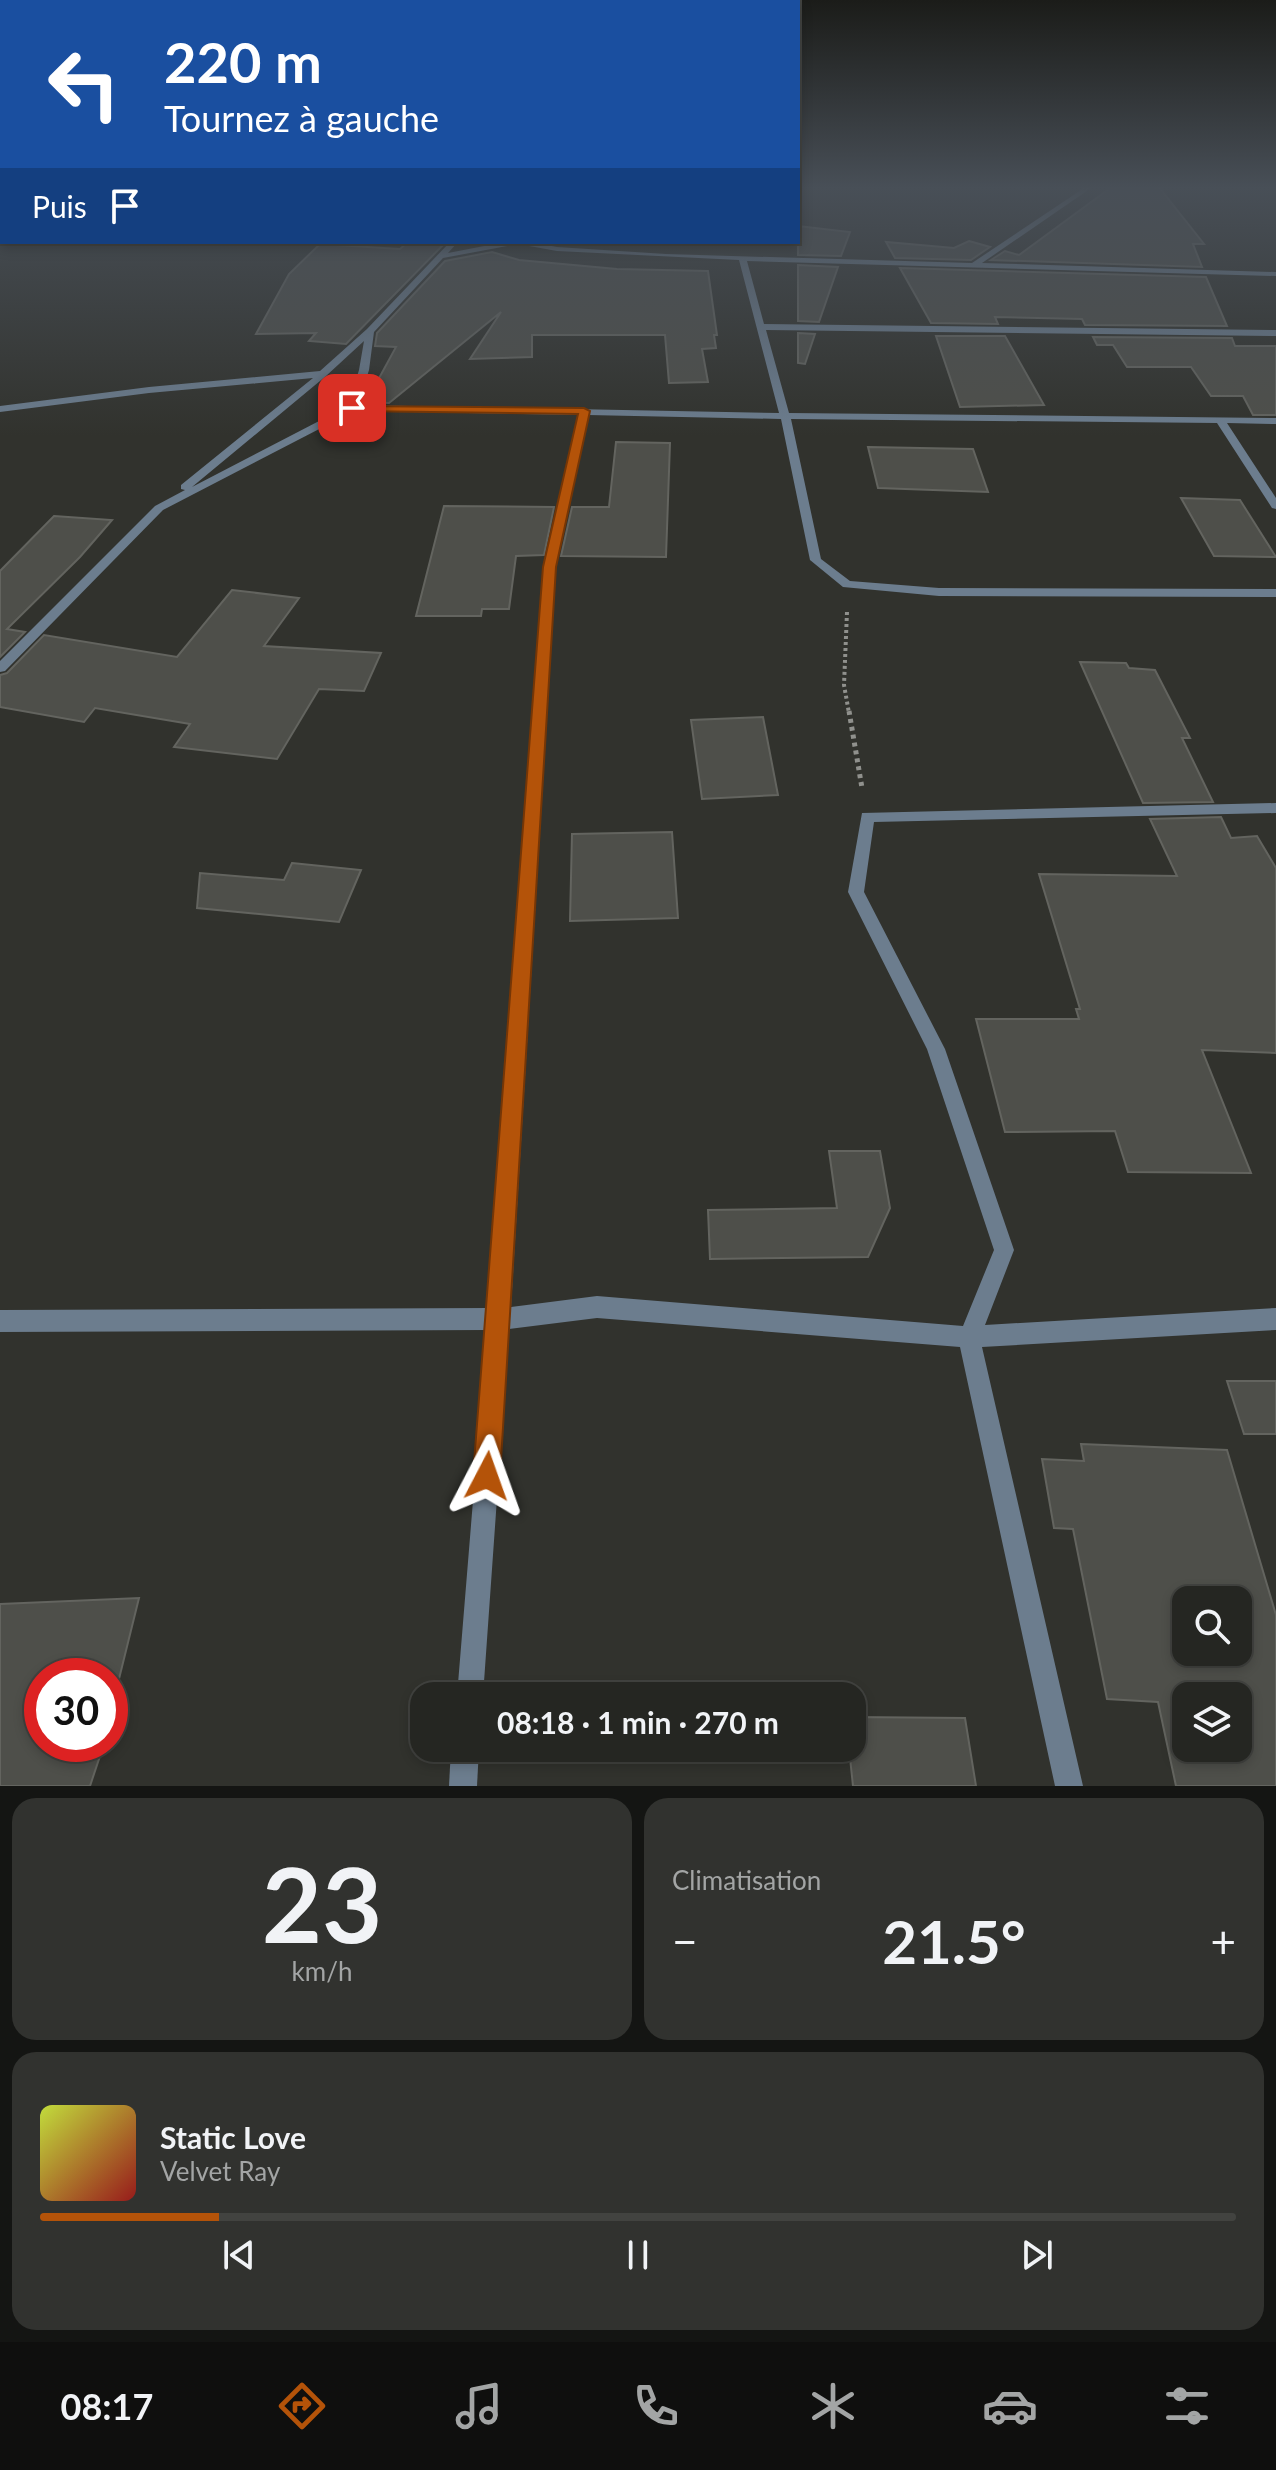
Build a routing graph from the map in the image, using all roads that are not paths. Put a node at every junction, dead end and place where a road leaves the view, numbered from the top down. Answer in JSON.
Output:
{"nodes":[{"id":1,"x":430,"y":269,"type":"edge"},
{"id":2,"x":745,"y":269,"type":"edge"},
{"id":3,"x":1120,"y":269,"type":"edge"},
{"id":4,"x":1276,"y":274,"type":"edge"},
{"id":5,"x":761,"y":327,"type":"junction"},
{"id":6,"x":370,"y":331,"type":"junction"},
{"id":7,"x":1276,"y":333,"type":"edge"},
{"id":8,"x":323,"y":374,"type":"junction"},
{"id":9,"x":352,"y":408,"type":"junction"},
{"id":10,"x":0,"y":409,"type":"edge"},
{"id":11,"x":584,"y":411,"type":"junction"},
{"id":12,"x":785,"y":416,"type":"junction"},
{"id":13,"x":1220,"y":421,"type":"junction"},
{"id":14,"x":1276,"y":421,"type":"edge"},
{"id":15,"x":1276,"y":506,"type":"edge"},
{"id":16,"x":159,"y":508,"type":"junction"},
{"id":17,"x":1276,"y":593,"type":"edge"},
{"id":18,"x":0,"y":668,"type":"edge"},
{"id":19,"x":1276,"y":808,"type":"edge"},
{"id":20,"x":499,"y":1319,"type":"junction"},
{"id":21,"x":1276,"y":1319,"type":"edge"},
{"id":22,"x":0,"y":1321,"type":"edge"},
{"id":23,"x":969,"y":1337,"type":"junction"},
{"id":24,"x":471,"y":1682,"type":"edge"},
{"id":25,"x":464,"y":1762,"type":"edge"},
{"id":26,"x":463,"y":1786,"type":"edge"},
{"id":27,"x":1069,"y":1786,"type":"edge"}],
"edges":[{"from":1,"to":6,"type":"street"},
{"from":2,"to":5,"type":"street"},
{"from":3,"to":4,"type":"street"},
{"from":5,"to":7,"type":"street"},
{"from":5,"to":12,"type":"street"},
{"from":6,"to":8,"type":"street"},
{"from":6,"to":9,"type":"street"},
{"from":8,"to":10,"type":"street"},
{"from":8,"to":16,"type":"street"},
{"from":9,"to":11,"type":"street"},
{"from":9,"to":16,"type":"street"},
{"from":11,"to":12,"type":"street"},
{"from":11,"to":20,"type":"street"},
{"from":12,"to":13,"type":"street"},
{"from":12,"to":17,"type":"street"},
{"from":13,"to":14,"type":"street"},
{"from":13,"to":15,"type":"street"},
{"from":16,"to":18,"type":"street"},
{"from":19,"to":23,"type":"street"},
{"from":20,"to":22,"type":"street"},
{"from":20,"to":23,"type":"street"},
{"from":20,"to":24,"type":"street"},
{"from":21,"to":23,"type":"street"},
{"from":23,"to":27,"type":"street"},
{"from":25,"to":26,"type":"street"}]}
